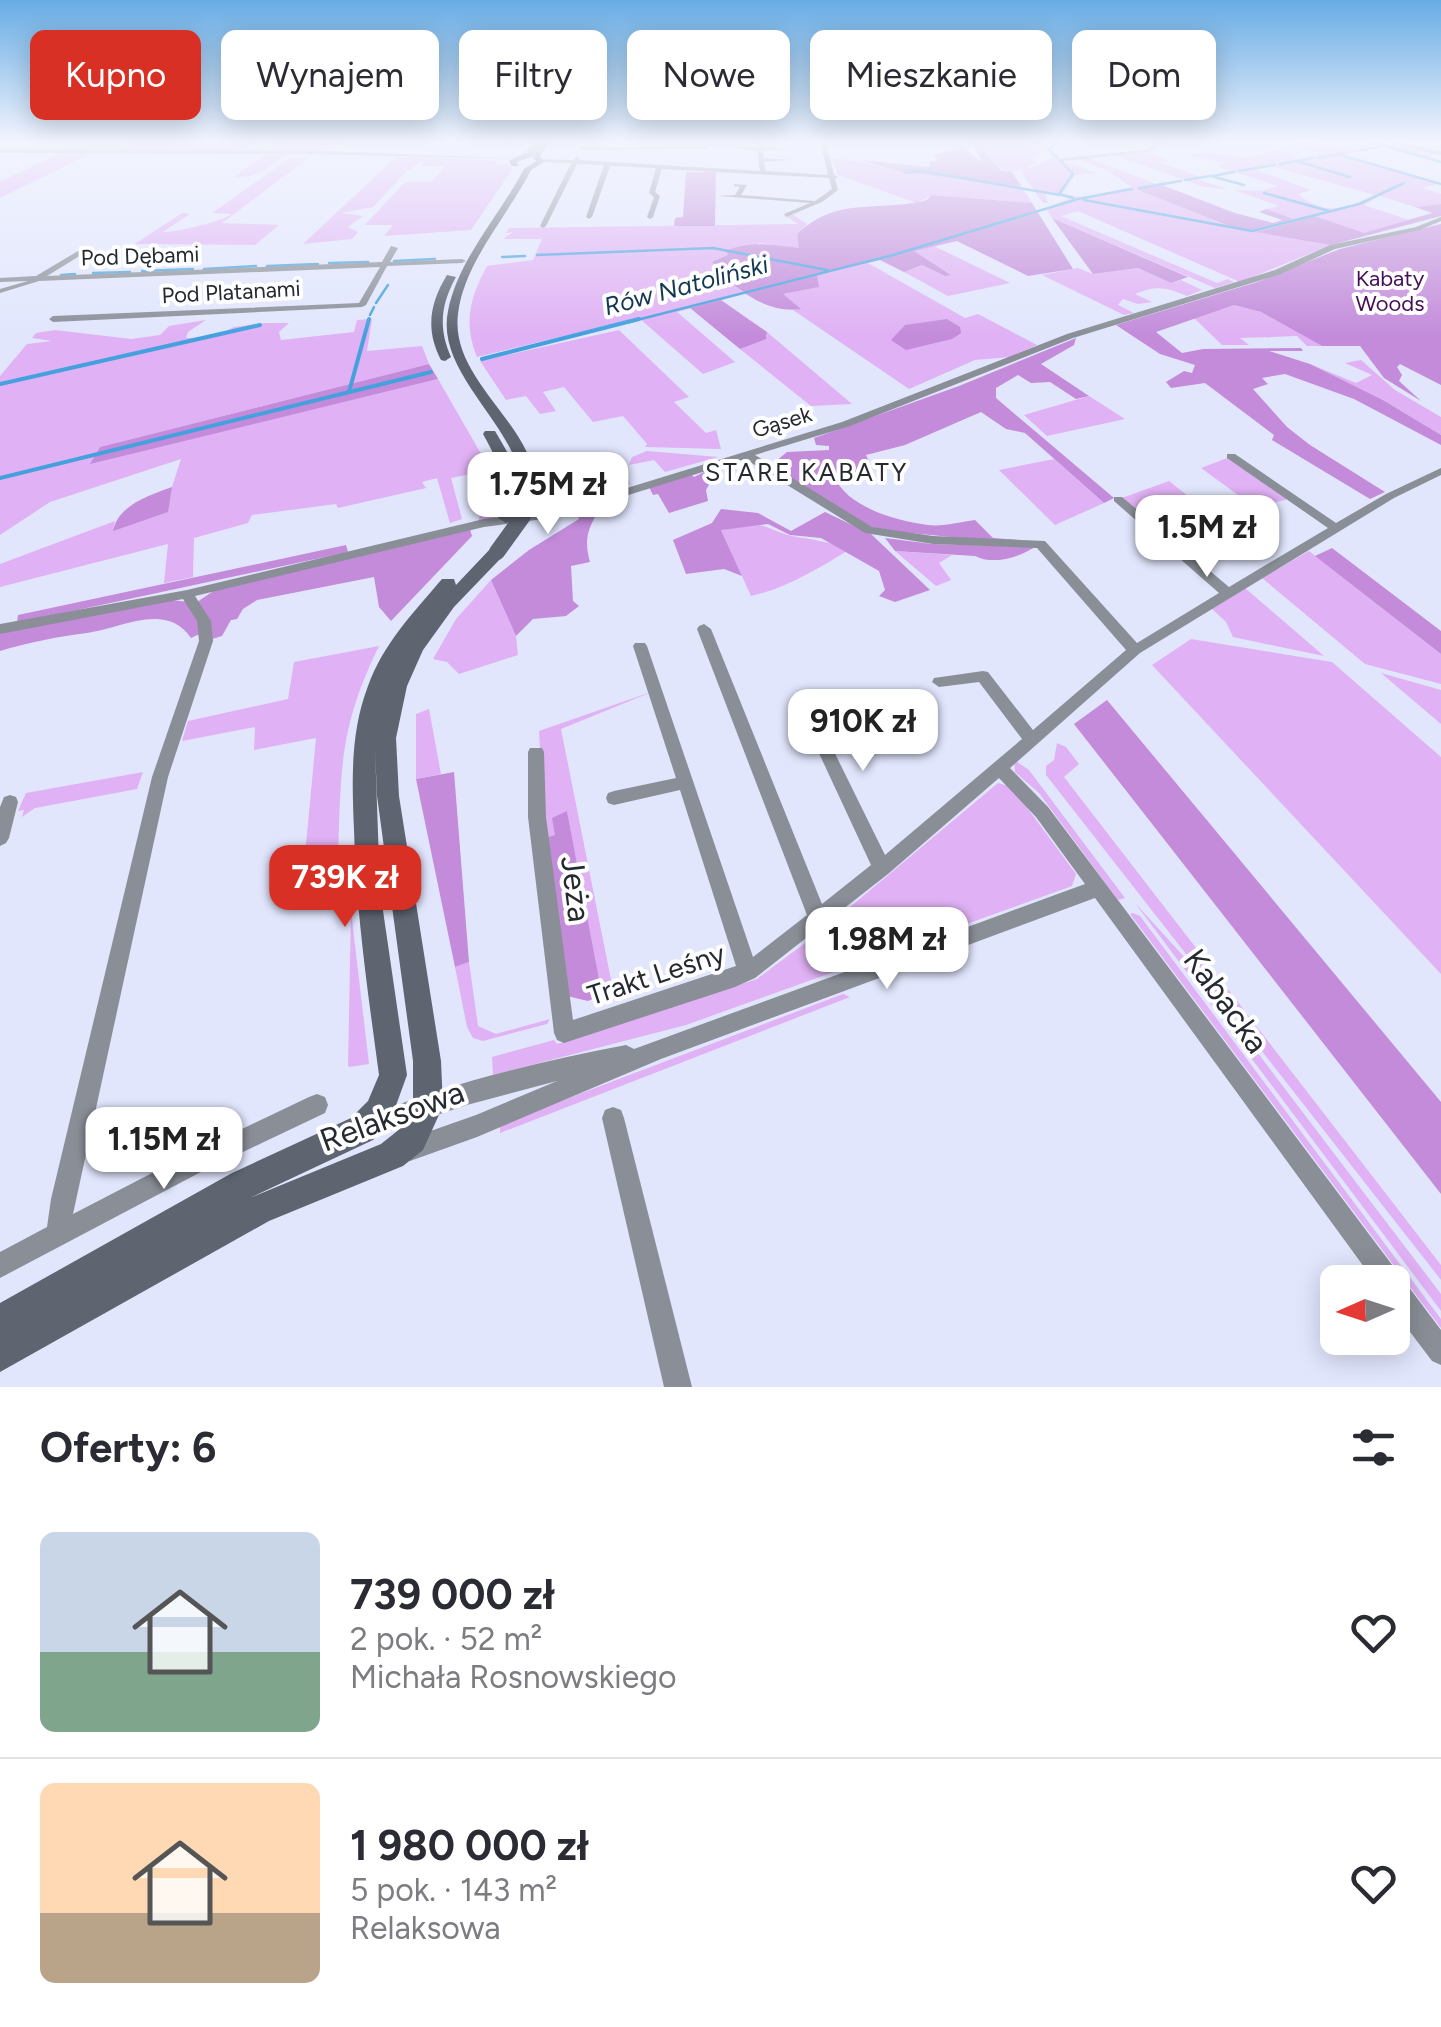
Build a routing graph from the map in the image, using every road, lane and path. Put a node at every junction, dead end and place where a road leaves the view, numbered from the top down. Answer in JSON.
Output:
{"nodes":[{"id":1,"x":499,"y":206,"type":"edge"},
{"id":2,"x":507,"y":206,"type":"edge"},
{"id":3,"x":552,"y":206,"type":"edge"},
{"id":4,"x":593,"y":206,"type":"edge"},
{"id":5,"x":654,"y":206,"type":"edge"},
{"id":6,"x":810,"y":206,"type":"edge"},
{"id":7,"x":786,"y":215,"type":"dead end"},
{"id":8,"x":589,"y":217,"type":"dead end"},
{"id":9,"x":650,"y":217,"type":"dead end"},
{"id":10,"x":1441,"y":219,"type":"edge"},
{"id":11,"x":543,"y":226,"type":"dead end"},
{"id":12,"x":394,"y":248,"type":"dead end"},
{"id":13,"x":83,"y":250,"type":"dead end"},
{"id":14,"x":476,"y":260,"type":"junction"},
{"id":15,"x":462,"y":261,"type":"junction"},
{"id":16,"x":386,"y":263,"type":"junction"},
{"id":17,"x":39,"y":278,"type":"junction"},
{"id":18,"x":0,"y":280,"type":"edge"},
{"id":19,"x":0,"y":291,"type":"edge"},
{"id":20,"x":54,"y":319,"type":"dead end"},
{"id":21,"x":500,"y":438,"type":"junction"},
{"id":22,"x":745,"y":454,"type":"junction"},
{"id":23,"x":1231,"y":456,"type":"dead end"},
{"id":24,"x":1441,"y":471,"type":"edge"},
{"id":25,"x":1118,"y":498,"type":"dead end"},
{"id":26,"x":1337,"y":529,"type":"junction"},
{"id":27,"x":490,"y":550,"type":"junction"},
{"id":28,"x":1227,"y":593,"type":"junction"},
{"id":29,"x":187,"y":594,"type":"junction"},
{"id":30,"x":704,"y":629,"type":"dead end"},
{"id":31,"x":0,"y":630,"type":"edge"},
{"id":32,"x":640,"y":646,"type":"dead end"},
{"id":33,"x":1135,"y":650,"type":"junction"},
{"id":34,"x":940,"y":682,"type":"dead end"},
{"id":35,"x":812,"y":721,"type":"dead end"},
{"id":36,"x":1030,"y":738,"type":"junction"},
{"id":37,"x":536,"y":752,"type":"dead end"},
{"id":38,"x":999,"y":767,"type":"junction"},
{"id":39,"x":686,"y":782,"type":"junction"},
{"id":40,"x":614,"y":798,"type":"dead end"},
{"id":41,"x":10,"y":802,"type":"dead end"},
{"id":42,"x":0,"y":838,"type":"edge"},
{"id":43,"x":882,"y":868,"type":"junction"},
{"id":44,"x":1098,"y":888,"type":"junction"},
{"id":45,"x":820,"y":918,"type":"junction"},
{"id":46,"x":748,"y":972,"type":"junction"},
{"id":47,"x":564,"y":1033,"type":"joint"},
{"id":48,"x":659,"y":1049,"type":"junction"},
{"id":49,"x":393,"y":1075,"type":"junction"},
{"id":50,"x":316,"y":1105,"type":"dead end"},
{"id":51,"x":417,"y":1116,"type":"junction"},
{"id":52,"x":612,"y":1118,"type":"dead end"},
{"id":53,"x":362,"y":1129,"type":"junction"},
{"id":54,"x":451,"y":1135,"type":"junction"},
{"id":55,"x":392,"y":1155,"type":"junction"},
{"id":56,"x":60,"y":1232,"type":"junction"},
{"id":57,"x":0,"y":1265,"type":"edge"},
{"id":58,"x":1377,"y":1265,"type":"edge"},
{"id":59,"x":1410,"y":1310,"type":"edge"},
{"id":60,"x":0,"y":1322,"type":"edge"},
{"id":61,"x":1441,"y":1352,"type":"edge"},
{"id":62,"x":0,"y":1354,"type":"edge"},
{"id":63,"x":678,"y":1387,"type":"edge"}],
"edges":[{"from":1,"to":15,"type":"street"},
{"from":2,"to":14,"type":"street"},
{"from":3,"to":11,"type":"street"},
{"from":4,"to":8,"type":"street"},
{"from":5,"to":9,"type":"street"},
{"from":6,"to":7,"type":"street"},
{"from":10,"to":22,"type":"street","name":"Gąsek"},
{"from":12,"to":16,"type":"street"},
{"from":13,"to":17,"type":"street"},
{"from":14,"to":15,"type":"street"},
{"from":14,"to":21,"type":"street"},
{"from":15,"to":16,"type":"street","name":"Pod Dębami"},
{"from":15,"to":21,"type":"street"},
{"from":16,"to":17,"type":"street","name":"Pod Dębami"},
{"from":16,"to":20,"type":"street","name":"Pod Platanami"},
{"from":17,"to":18,"type":"street","name":"Pod Dębami"},
{"from":17,"to":19,"type":"street"},
{"from":21,"to":27,"type":"street","bridge":true},
{"from":22,"to":29,"type":"street","name":"Gąsek"},
{"from":22,"to":33,"type":"street"},
{"from":23,"to":26,"type":"street"},
{"from":24,"to":26,"type":"street","name":"Trakt Leśny"},
{"from":25,"to":28,"type":"street"},
{"from":26,"to":28,"type":"street","name":"Trakt Leśny"},
{"from":27,"to":49,"type":"street"},
{"from":27,"to":51,"type":"street"},
{"from":28,"to":33,"type":"street","name":"Trakt Leśny"},
{"from":29,"to":31,"type":"street","name":"Gąsek"},
{"from":29,"to":56,"type":"street"},
{"from":30,"to":45,"type":"street"},
{"from":32,"to":39,"type":"street"},
{"from":33,"to":36,"type":"street","name":"Trakt Leśny"},
{"from":34,"to":36,"type":"street"},
{"from":35,"to":43,"type":"street"},
{"from":36,"to":38,"type":"street","name":"Trakt Leśny"},
{"from":37,"to":47,"type":"street","name":"Jeża"},
{"from":38,"to":43,"type":"street","name":"Trakt Leśny"},
{"from":38,"to":44,"type":"street","name":"Kabacka"},
{"from":39,"to":40,"type":"street"},
{"from":39,"to":46,"type":"street"},
{"from":41,"to":42,"type":"street"},
{"from":43,"to":45,"type":"street","name":"Trakt Leśny"},
{"from":44,"to":48,"type":"street","name":"Relaksowa"},
{"from":44,"to":58,"type":"street","name":"Kabacka"},
{"from":45,"to":46,"type":"street","name":"Trakt Leśny"},
{"from":46,"to":47,"type":"street","name":"Trakt Leśny"},
{"from":48,"to":51,"type":"street","name":"Relaksowa"},
{"from":48,"to":54,"type":"street","name":"Relaksowa"},
{"from":49,"to":51,"type":"street"},
{"from":49,"to":53,"type":"street"},
{"from":50,"to":56,"type":"street","name":"Relaksowa"},
{"from":51,"to":53,"type":"street","name":"Relaksowa"},
{"from":51,"to":54,"type":"street"},
{"from":51,"to":55,"type":"street"},
{"from":52,"to":63,"type":"street"},
{"from":53,"to":60,"type":"street","name":"Relaksowa"},
{"from":54,"to":55,"type":"street","name":"Relaksowa"},
{"from":55,"to":62,"type":"street","name":"Relaksowa"},
{"from":56,"to":57,"type":"street","name":"Relaksowa"},
{"from":59,"to":61,"type":"street","name":"Kabacka"}]}
